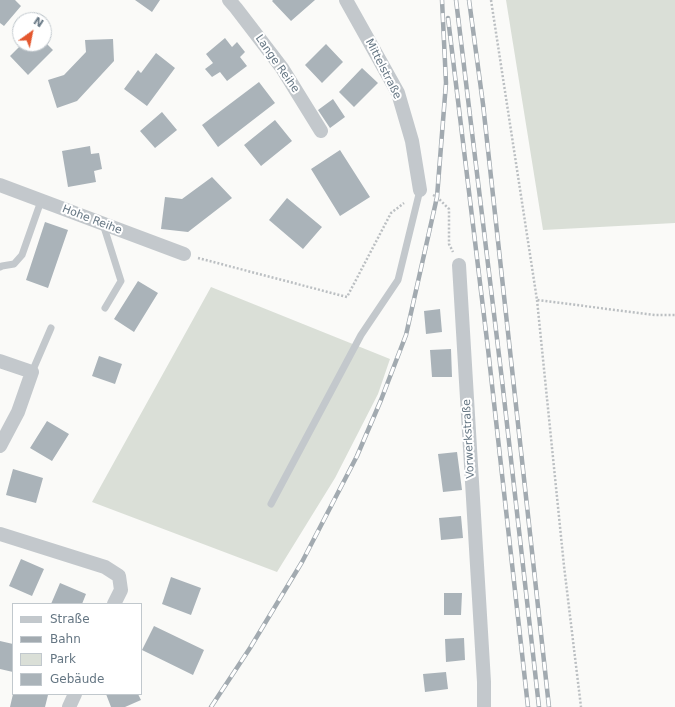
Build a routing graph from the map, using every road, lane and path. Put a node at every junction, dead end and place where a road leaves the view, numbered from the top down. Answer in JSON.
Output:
{"nodes":[{"id":1,"x":229,"y":0,"type":"edge"},
{"id":2,"x":346,"y":0,"type":"edge"},
{"id":3,"x":491,"y":0,"type":"edge"},
{"id":4,"x":321,"y":131,"type":"dead end"},
{"id":5,"x":0,"y":185,"type":"edge"},
{"id":6,"x":420,"y":190,"type":"junction"},
{"id":7,"x":41,"y":201,"type":"junction"},
{"id":8,"x":103,"y":224,"type":"junction"},
{"id":9,"x":184,"y":254,"type":"joint"},
{"id":10,"x":459,"y":265,"type":"joint"},
{"id":11,"x":0,"y":267,"type":"edge"},
{"id":12,"x":537,"y":300,"type":"junction"},
{"id":13,"x":105,"y":308,"type":"dead end"},
{"id":14,"x":675,"y":315,"type":"edge"},
{"id":15,"x":51,"y":328,"type":"dead end"},
{"id":16,"x":0,"y":361,"type":"edge"},
{"id":17,"x":32,"y":372,"type":"junction"},
{"id":18,"x":0,"y":446,"type":"edge"},
{"id":19,"x":272,"y":504,"type":"dead end"},
{"id":20,"x":0,"y":534,"type":"edge"},
{"id":21,"x":114,"y":603,"type":"edge"},
{"id":22,"x":75,"y":695,"type":"edge"},
{"id":23,"x":69,"y":707,"type":"edge"},
{"id":24,"x":484,"y":707,"type":"edge"},
{"id":25,"x":581,"y":707,"type":"edge"}],
"edges":[{"from":1,"to":4,"type":"street","name":"Lange Reihe"},
{"from":2,"to":6,"type":"street","name":"Mittelstraße"},
{"from":3,"to":12,"type":"path"},
{"from":5,"to":7,"type":"street","name":"Hohe Reihe"},
{"from":6,"to":9,"type":"path"},
{"from":6,"to":10,"type":"path"},
{"from":6,"to":19,"type":"lane"},
{"from":7,"to":8,"type":"street","name":"Hohe Reihe"},
{"from":7,"to":11,"type":"lane"},
{"from":8,"to":9,"type":"street","name":"Hohe Reihe"},
{"from":8,"to":13,"type":"lane"},
{"from":10,"to":24,"type":"street","name":"Vorwerkstraße"},
{"from":12,"to":14,"type":"path"},
{"from":12,"to":25,"type":"path"},
{"from":15,"to":17,"type":"lane"},
{"from":16,"to":17,"type":"street"},
{"from":17,"to":18,"type":"street"},
{"from":20,"to":21,"type":"street"},
{"from":22,"to":23,"type":"street"}]}
